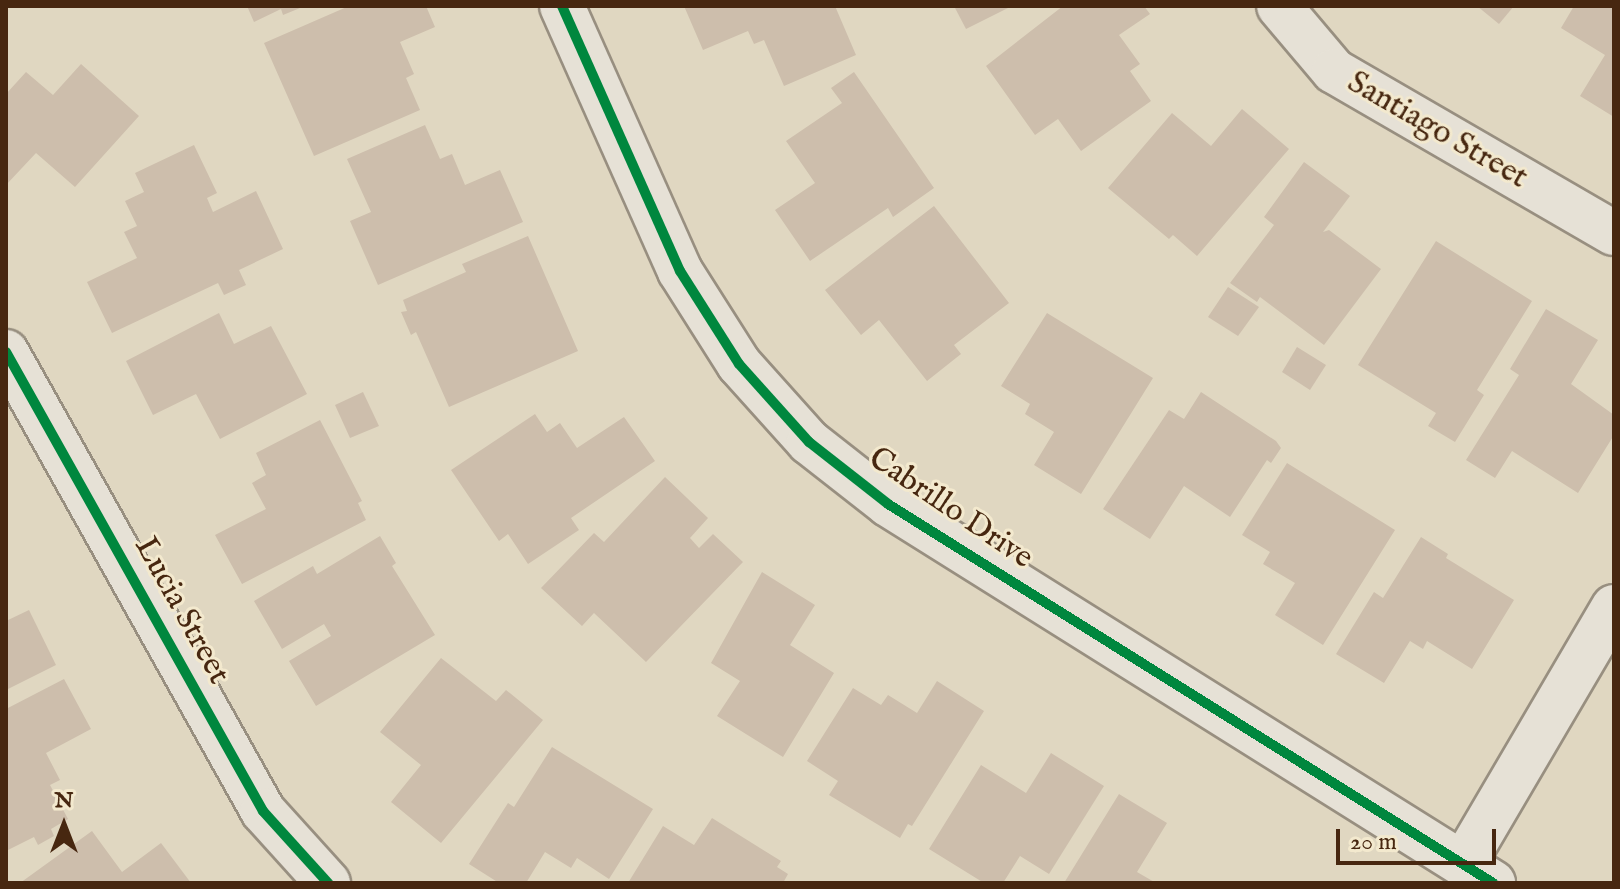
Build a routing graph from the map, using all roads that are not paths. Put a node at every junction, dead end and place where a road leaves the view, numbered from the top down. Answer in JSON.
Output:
{"nodes":[{"id":1,"x":562,"y":6,"type":"edge"},
{"id":2,"x":1279,"y":6,"type":"edge"},
{"id":3,"x":1614,"y":233,"type":"edge"},
{"id":4,"x":6,"y":352,"type":"edge"},
{"id":5,"x":1614,"y":607,"type":"edge"},
{"id":6,"x":1478,"y":874,"type":"edge"},
{"id":7,"x":328,"y":883,"type":"edge"}],
"edges":[{"from":1,"to":6,"type":"street","name":"Cabrillo Drive"},
{"from":2,"to":3,"type":"street","name":"Santiago Street"},
{"from":4,"to":7,"type":"street","name":"Lucia Street"},
{"from":5,"to":6,"type":"street"}]}
